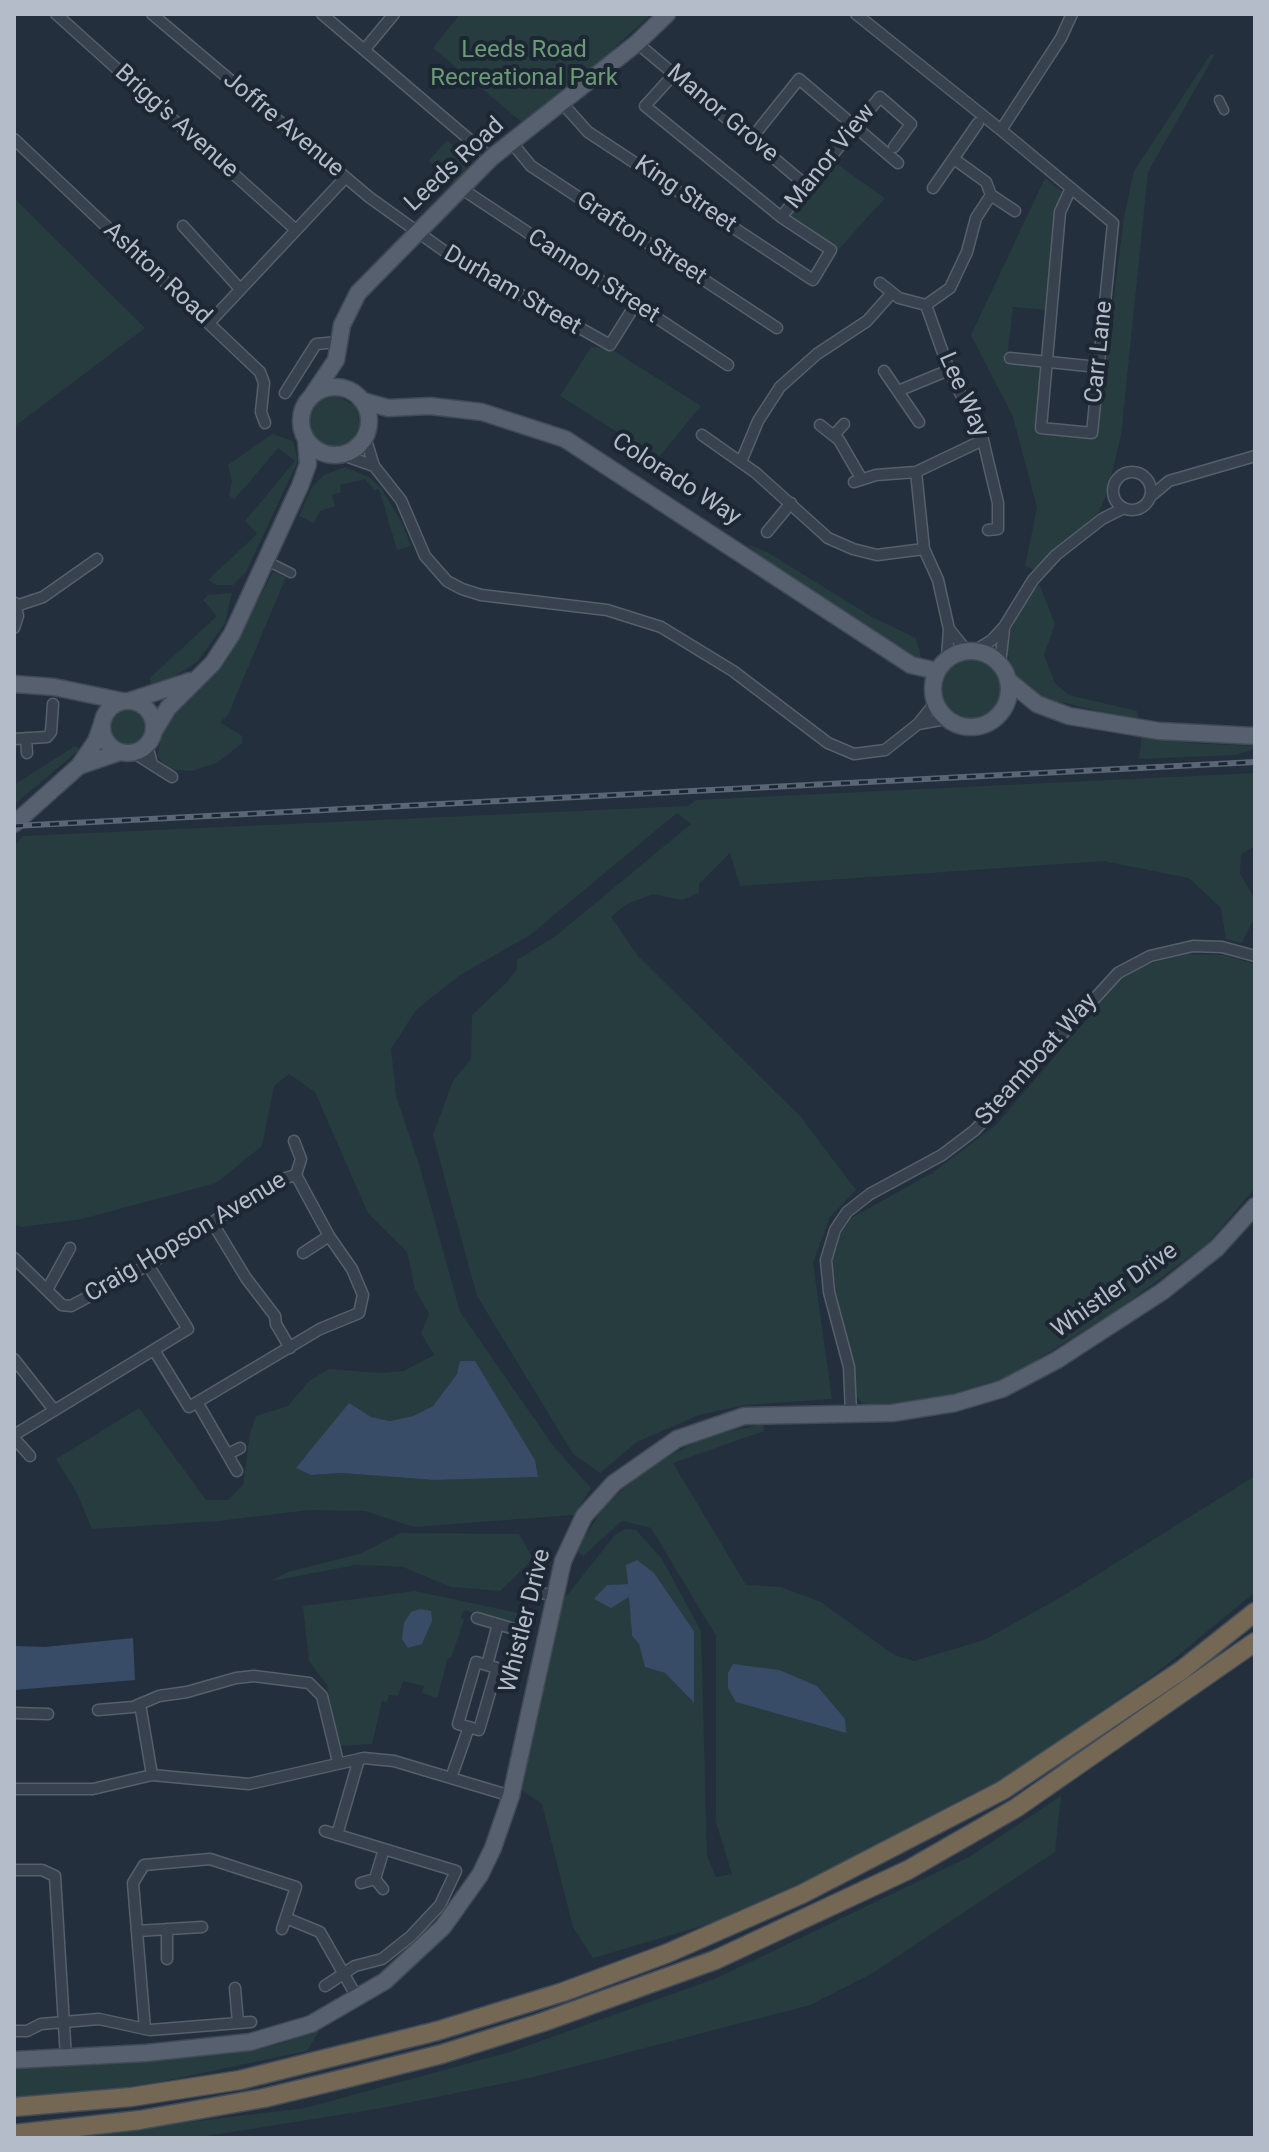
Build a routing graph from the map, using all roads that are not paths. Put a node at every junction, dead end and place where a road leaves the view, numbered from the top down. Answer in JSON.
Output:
{"nodes":[{"id":1,"x":56,"y":14,"type":"edge"},
{"id":2,"x":152,"y":14,"type":"edge"},
{"id":3,"x":322,"y":14,"type":"edge"},
{"id":4,"x":394,"y":14,"type":"edge"},
{"id":5,"x":667,"y":14,"type":"edge"},
{"id":6,"x":856,"y":14,"type":"edge"},
{"id":7,"x":1072,"y":14,"type":"edge"},
{"id":8,"x":637,"y":43,"type":"junction"},
{"id":9,"x":365,"y":49,"type":"junction"},
{"id":10,"x":674,"y":74,"type":"junction"},
{"id":11,"x":1219,"y":100,"type":"dead end"},
{"id":12,"x":562,"y":103,"type":"junction"},
{"id":13,"x":1224,"y":110,"type":"dead end"},
{"id":14,"x":978,"y":123,"type":"dead end"},
{"id":15,"x":856,"y":127,"type":"junction"},
{"id":16,"x":1001,"y":130,"type":"junction"},
{"id":17,"x":14,"y":139,"type":"edge"},
{"id":18,"x":751,"y":139,"type":"junction"},
{"id":19,"x":512,"y":143,"type":"junction"},
{"id":20,"x":894,"y":147,"type":"dead end"},
{"id":21,"x":491,"y":158,"type":"junction"},
{"id":22,"x":954,"y":159,"type":"junction"},
{"id":23,"x":898,"y":163,"type":"dead end"},
{"id":24,"x":345,"y":178,"type":"junction"},
{"id":25,"x":807,"y":186,"type":"junction"},
{"id":26,"x":459,"y":187,"type":"junction"},
{"id":27,"x":933,"y":188,"type":"dead end"},
{"id":28,"x":1071,"y":188,"type":"junction"},
{"id":29,"x":991,"y":195,"type":"junction"},
{"id":30,"x":1015,"y":211,"type":"dead end"},
{"id":31,"x":781,"y":217,"type":"junction"},
{"id":32,"x":183,"y":226,"type":"dead end"},
{"id":33,"x":296,"y":230,"type":"junction"},
{"id":34,"x":415,"y":234,"type":"junction"},
{"id":35,"x":880,"y":283,"type":"dead end"},
{"id":36,"x":240,"y":289,"type":"junction"},
{"id":37,"x":891,"y":294,"type":"junction"},
{"id":38,"x":635,"y":305,"type":"junction"},
{"id":39,"x":926,"y":305,"type":"junction"},
{"id":40,"x":209,"y":323,"type":"junction"},
{"id":41,"x":777,"y":328,"type":"dead end"},
{"id":42,"x":338,"y":342,"type":"junction"},
{"id":43,"x":1010,"y":358,"type":"dead end"},
{"id":44,"x":336,"y":360,"type":"junction"},
{"id":45,"x":1047,"y":362,"type":"junction"},
{"id":46,"x":728,"y":365,"type":"dead end"},
{"id":47,"x":1098,"y":367,"type":"junction"},
{"id":48,"x":949,"y":370,"type":"junction"},
{"id":49,"x":884,"y":371,"type":"dead end"},
{"id":50,"x":898,"y":391,"type":"junction"},
{"id":51,"x":285,"y":393,"type":"dead end"},
{"id":52,"x":313,"y":394,"type":"junction"},
{"id":53,"x":359,"y":397,"type":"junction"},
{"id":54,"x":388,"y":408,"type":"junction"},
{"id":55,"x":919,"y":422,"type":"dead end"},
{"id":56,"x":265,"y":423,"type":"dead end"},
{"id":57,"x":844,"y":424,"type":"dead end"},
{"id":58,"x":820,"y":425,"type":"dead end"},
{"id":59,"x":367,"y":432,"type":"junction"},
{"id":60,"x":702,"y":435,"type":"dead end"},
{"id":61,"x":834,"y":435,"type":"junction"},
{"id":62,"x":306,"y":440,"type":"junction"},
{"id":63,"x":983,"y":440,"type":"junction"},
{"id":64,"x":340,"y":455,"type":"junction"},
{"id":65,"x":1255,"y":456,"type":"edge"},
{"id":66,"x":741,"y":462,"type":"junction"},
{"id":67,"x":374,"y":466,"type":"junction"},
{"id":68,"x":916,"y":472,"type":"junction"},
{"id":69,"x":1143,"y":476,"type":"junction"},
{"id":70,"x":1169,"y":481,"type":"junction"},
{"id":71,"x":300,"y":486,"type":"junction"},
{"id":72,"x":1151,"y":496,"type":"junction"},
{"id":73,"x":1114,"y":497,"type":"junction"},
{"id":74,"x":791,"y":503,"type":"junction"},
{"id":75,"x":1124,"y":508,"type":"junction"},
{"id":76,"x":1102,"y":519,"type":"junction"},
{"id":77,"x":988,"y":530,"type":"dead end"},
{"id":78,"x":767,"y":532,"type":"dead end"},
{"id":79,"x":924,"y":549,"type":"junction"},
{"id":80,"x":97,"y":559,"type":"dead end"},
{"id":81,"x":271,"y":563,"type":"dead end"},
{"id":82,"x":291,"y":573,"type":"dead end"},
{"id":83,"x":15,"y":604,"type":"edge"},
{"id":84,"x":1004,"y":627,"type":"junction"},
{"id":85,"x":14,"y":628,"type":"edge"},
{"id":86,"x":949,"y":629,"type":"junction"},
{"id":87,"x":970,"y":651,"type":"junction"},
{"id":88,"x":1000,"y":664,"type":"junction"},
{"id":89,"x":911,"y":665,"type":"junction"},
{"id":90,"x":942,"y":665,"type":"junction"},
{"id":91,"x":195,"y":679,"type":"junction"},
{"id":92,"x":1009,"y":681,"type":"junction"},
{"id":93,"x":14,"y":684,"type":"edge"},
{"id":94,"x":88,"y":697,"type":"junction"},
{"id":95,"x":934,"y":700,"type":"junction"},
{"id":96,"x":127,"y":701,"type":"junction"},
{"id":97,"x":53,"y":704,"type":"dead end"},
{"id":98,"x":1037,"y":704,"type":"junction"},
{"id":99,"x":1004,"y":708,"type":"junction"},
{"id":100,"x":946,"y":719,"type":"junction"},
{"id":101,"x":101,"y":724,"type":"junction"},
{"id":102,"x":918,"y":724,"type":"junction"},
{"id":103,"x":1255,"y":736,"type":"edge"},
{"id":104,"x":26,"y":738,"type":"junction"},
{"id":105,"x":14,"y":739,"type":"edge"},
{"id":106,"x":139,"y":745,"type":"junction"},
{"id":107,"x":27,"y":753,"type":"dead end"},
{"id":108,"x":79,"y":766,"type":"junction"},
{"id":109,"x":172,"y":777,"type":"dead end"},
{"id":110,"x":14,"y":824,"type":"edge"},
{"id":111,"x":1255,"y":956,"type":"edge"},
{"id":112,"x":294,"y":1141,"type":"dead end"},
{"id":113,"x":296,"y":1175,"type":"junction"},
{"id":114,"x":1255,"y":1206,"type":"edge"},
{"id":115,"x":212,"y":1222,"type":"junction"},
{"id":116,"x":329,"y":1236,"type":"junction"},
{"id":117,"x":70,"y":1248,"type":"dead end"},
{"id":118,"x":303,"y":1253,"type":"dead end"},
{"id":119,"x":14,"y":1258,"type":"edge"},
{"id":120,"x":148,"y":1265,"type":"junction"},
{"id":121,"x":47,"y":1290,"type":"junction"},
{"id":122,"x":290,"y":1348,"type":"junction"},
{"id":123,"x":154,"y":1350,"type":"junction"},
{"id":124,"x":14,"y":1359,"type":"edge"},
{"id":125,"x":197,"y":1402,"type":"junction"},
{"id":126,"x":50,"y":1412,"type":"junction"},
{"id":127,"x":851,"y":1413,"type":"junction"},
{"id":128,"x":14,"y":1437,"type":"edge"},
{"id":129,"x":240,"y":1448,"type":"dead end"},
{"id":130,"x":228,"y":1454,"type":"junction"},
{"id":131,"x":30,"y":1456,"type":"dead end"},
{"id":132,"x":237,"y":1471,"type":"dead end"},
{"id":133,"x":534,"y":1591,"type":"dead end"},
{"id":134,"x":554,"y":1596,"type":"junction"},
{"id":135,"x":1255,"y":1612,"type":"edge"},
{"id":136,"x":477,"y":1618,"type":"dead end"},
{"id":137,"x":498,"y":1624,"type":"junction"},
{"id":138,"x":521,"y":1631,"type":"dead end"},
{"id":139,"x":1255,"y":1642,"type":"edge"},
{"id":140,"x":487,"y":1665,"type":"junction"},
{"id":141,"x":140,"y":1704,"type":"junction"},
{"id":142,"x":98,"y":1710,"type":"dead end"},
{"id":143,"x":14,"y":1713,"type":"edge"},
{"id":144,"x":48,"y":1714,"type":"dead end"},
{"id":145,"x":469,"y":1727,"type":"junction"},
{"id":146,"x":359,"y":1759,"type":"junction"},
{"id":147,"x":338,"y":1762,"type":"junction"},
{"id":148,"x":152,"y":1775,"type":"junction"},
{"id":149,"x":451,"y":1778,"type":"junction"},
{"id":150,"x":14,"y":1789,"type":"edge"},
{"id":151,"x":511,"y":1796,"type":"junction"},
{"id":152,"x":325,"y":1831,"type":"dead end"},
{"id":153,"x":337,"y":1835,"type":"junction"},
{"id":154,"x":384,"y":1849,"type":"junction"},
{"id":155,"x":14,"y":1870,"type":"edge"},
{"id":156,"x":375,"y":1879,"type":"junction"},
{"id":157,"x":361,"y":1883,"type":"dead end"},
{"id":158,"x":383,"y":1889,"type":"dead end"},
{"id":159,"x":202,"y":1927,"type":"dead end"},
{"id":160,"x":167,"y":1929,"type":"junction"},
{"id":161,"x":137,"y":1931,"type":"junction"},
{"id":162,"x":167,"y":1959,"type":"dead end"},
{"id":163,"x":343,"y":1973,"type":"junction"},
{"id":164,"x":325,"y":1986,"type":"dead end"},
{"id":165,"x":235,"y":1988,"type":"dead end"},
{"id":166,"x":358,"y":1999,"type":"junction"},
{"id":167,"x":65,"y":2021,"type":"junction"},
{"id":168,"x":251,"y":2022,"type":"dead end"},
{"id":169,"x":238,"y":2023,"type":"junction"},
{"id":170,"x":145,"y":2029,"type":"junction"},
{"id":171,"x":14,"y":2031,"type":"edge"},
{"id":172,"x":66,"y":2058,"type":"junction"},
{"id":173,"x":14,"y":2060,"type":"edge"},
{"id":174,"x":14,"y":2107,"type":"edge"},
{"id":175,"x":14,"y":2134,"type":"edge"}],
"edges":[{"from":1,"to":33,"type":"street","name":"Brigg's Avenue"},
{"from":2,"to":24,"type":"street","name":"Joffre Avenue"},
{"from":3,"to":9,"type":"street"},
{"from":4,"to":9,"type":"street"},
{"from":5,"to":8,"type":"main road","name":"Leeds Road"},
{"from":6,"to":16,"type":"street","name":"Carr Lane"},
{"from":7,"to":16,"type":"street"},
{"from":8,"to":10,"type":"street","name":"Manor Grove"},
{"from":8,"to":12,"type":"main road","name":"Leeds Road"},
{"from":9,"to":21,"type":"street"},
{"from":10,"to":18,"type":"street","name":"Manor Grove"},
{"from":10,"to":31,"type":"street"},
{"from":11,"to":13,"type":"street"},
{"from":12,"to":19,"type":"main road","name":"Leeds Road"},
{"from":12,"to":31,"type":"street","name":"King Street"},
{"from":14,"to":22,"type":"street"},
{"from":15,"to":18,"type":"street"},
{"from":15,"to":20,"type":"street","name":"Manor View"},
{"from":15,"to":23,"type":"street"},
{"from":15,"to":25,"type":"street","name":"Manor View"},
{"from":16,"to":28,"type":"street","name":"Carr Lane"},
{"from":17,"to":40,"type":"street","name":"Ashton Road"},
{"from":18,"to":25,"type":"street","name":"Manor Grove"},
{"from":19,"to":21,"type":"main road","name":"Leeds Road"},
{"from":19,"to":41,"type":"street","name":"Grafton Street"},
{"from":21,"to":26,"type":"main road","name":"Leeds Road"},
{"from":22,"to":27,"type":"street"},
{"from":22,"to":29,"type":"street"},
{"from":24,"to":33,"type":"street"},
{"from":24,"to":34,"type":"street","name":"Joffre Avenue"},
{"from":25,"to":31,"type":"street","name":"Manor View"},
{"from":26,"to":34,"type":"main road","name":"Leeds Road"},
{"from":26,"to":38,"type":"street","name":"Cannon Street"},
{"from":28,"to":45,"type":"street","name":"Carr Lane"},
{"from":28,"to":47,"type":"street","name":"Carr Lane"},
{"from":29,"to":30,"type":"street"},
{"from":29,"to":39,"type":"street"},
{"from":32,"to":36,"type":"street"},
{"from":33,"to":36,"type":"street"},
{"from":34,"to":38,"type":"street","name":"Durham Street"},
{"from":34,"to":42,"type":"main road","name":"Leeds Road"},
{"from":35,"to":37,"type":"street"},
{"from":36,"to":40,"type":"street"},
{"from":37,"to":39,"type":"street"},
{"from":37,"to":66,"type":"street"},
{"from":38,"to":46,"type":"street","name":"Cannon Street"},
{"from":39,"to":48,"type":"street","name":"Lee Way"},
{"from":40,"to":56,"type":"street","name":"Ashton Road"},
{"from":42,"to":44,"type":"main road","name":"Leeds Road"},
{"from":42,"to":51,"type":"street"},
{"from":43,"to":45,"type":"street"},
{"from":44,"to":52,"type":"main road","name":"Leeds Road"},
{"from":44,"to":53,"type":"main road"},
{"from":45,"to":47,"type":"street"},
{"from":45,"to":47,"type":"street","name":"Carr Lane"},
{"from":48,"to":50,"type":"street"},
{"from":48,"to":63,"type":"street","name":"Lee Way"},
{"from":49,"to":50,"type":"street"},
{"from":50,"to":55,"type":"street"},
{"from":52,"to":53,"type":"main road"},
{"from":52,"to":62,"type":"main road"},
{"from":53,"to":54,"type":"main road","name":"Colorado Way"},
{"from":53,"to":59,"type":"main road"},
{"from":54,"to":59,"type":"main road"},
{"from":54,"to":89,"type":"main road","name":"Colorado Way"},
{"from":57,"to":61,"type":"street"},
{"from":58,"to":61,"type":"street"},
{"from":59,"to":64,"type":"main road"},
{"from":59,"to":67,"type":"street"},
{"from":60,"to":66,"type":"street"},
{"from":61,"to":68,"type":"street"},
{"from":62,"to":64,"type":"main road"},
{"from":62,"to":71,"type":"main road"},
{"from":63,"to":68,"type":"street"},
{"from":63,"to":77,"type":"street","name":"Lee Way"},
{"from":64,"to":67,"type":"street"},
{"from":64,"to":71,"type":"main road"},
{"from":65,"to":70,"type":"street"},
{"from":66,"to":74,"type":"street"},
{"from":67,"to":102,"type":"street"},
{"from":68,"to":79,"type":"street"},
{"from":69,"to":70,"type":"street"},
{"from":69,"to":72,"type":"street"},
{"from":69,"to":73,"type":"street"},
{"from":70,"to":72,"type":"street"},
{"from":71,"to":91,"type":"main road"},
{"from":72,"to":75,"type":"street"},
{"from":73,"to":75,"type":"street"},
{"from":73,"to":76,"type":"street"},
{"from":74,"to":78,"type":"street"},
{"from":74,"to":79,"type":"street"},
{"from":75,"to":76,"type":"street"},
{"from":76,"to":84,"type":"street"},
{"from":79,"to":86,"type":"street"},
{"from":80,"to":83,"type":"street"},
{"from":81,"to":82,"type":"street"},
{"from":83,"to":85,"type":"street"},
{"from":84,"to":87,"type":"street"},
{"from":84,"to":88,"type":"street"},
{"from":86,"to":87,"type":"street"},
{"from":86,"to":90,"type":"street"},
{"from":87,"to":88,"type":"main road"},
{"from":87,"to":90,"type":"main road"},
{"from":88,"to":92,"type":"main road"},
{"from":89,"to":90,"type":"main road","name":"Colorado Way"},
{"from":89,"to":95,"type":"main road","name":"Colorado Way"},
{"from":90,"to":95,"type":"main road"},
{"from":91,"to":96,"type":"main road"},
{"from":91,"to":106,"type":"main road"},
{"from":92,"to":98,"type":"main road"},
{"from":92,"to":99,"type":"main road"},
{"from":93,"to":94,"type":"main road"},
{"from":94,"to":96,"type":"main road"},
{"from":94,"to":101,"type":"main road"},
{"from":95,"to":100,"type":"main road"},
{"from":95,"to":102,"type":"street"},
{"from":96,"to":101,"type":"main road"},
{"from":96,"to":106,"type":"main road"},
{"from":97,"to":104,"type":"street"},
{"from":98,"to":99,"type":"main road"},
{"from":98,"to":103,"type":"main road"},
{"from":99,"to":100,"type":"main road"},
{"from":100,"to":102,"type":"street"},
{"from":101,"to":106,"type":"main road"},
{"from":101,"to":108,"type":"main road"},
{"from":104,"to":105,"type":"street"},
{"from":104,"to":107,"type":"street"},
{"from":106,"to":108,"type":"main road"},
{"from":106,"to":109,"type":"street"},
{"from":108,"to":110,"type":"main road"},
{"from":111,"to":127,"type":"street","name":"Steamboat Way"},
{"from":112,"to":113,"type":"street"},
{"from":113,"to":115,"type":"street","name":"Craig Hopson Avenue"},
{"from":113,"to":116,"type":"street","name":"Craig Hopson Avenue"},
{"from":114,"to":127,"type":"main road","name":"Whistler Drive"},
{"from":115,"to":120,"type":"street","name":"Craig Hopson Avenue"},
{"from":115,"to":122,"type":"street"},
{"from":116,"to":118,"type":"street"},
{"from":116,"to":122,"type":"street","name":"Craig Hopson Avenue"},
{"from":117,"to":121,"type":"street"},
{"from":119,"to":121,"type":"street","name":"Craig Hopson Avenue"},
{"from":120,"to":121,"type":"street","name":"Craig Hopson Avenue"},
{"from":120,"to":123,"type":"street"},
{"from":122,"to":125,"type":"street","name":"Craig Hopson Avenue"},
{"from":123,"to":125,"type":"street"},
{"from":123,"to":126,"type":"street"},
{"from":124,"to":126,"type":"street"},
{"from":125,"to":130,"type":"street"},
{"from":126,"to":128,"type":"street"},
{"from":127,"to":134,"type":"main road","name":"Whistler Drive"},
{"from":128,"to":131,"type":"street"},
{"from":129,"to":130,"type":"street"},
{"from":130,"to":132,"type":"street"},
{"from":133,"to":134,"type":"street"},
{"from":134,"to":151,"type":"main road","name":"Whistler Drive"},
{"from":135,"to":174,"type":"highway"},
{"from":136,"to":137,"type":"street"},
{"from":137,"to":138,"type":"street"},
{"from":137,"to":140,"type":"street"},
{"from":139,"to":175,"type":"highway"},
{"from":140,"to":145,"type":"street"},
{"from":140,"to":145,"type":"street"},
{"from":141,"to":142,"type":"street"},
{"from":141,"to":147,"type":"street"},
{"from":141,"to":148,"type":"street"},
{"from":143,"to":144,"type":"street"},
{"from":145,"to":149,"type":"street"},
{"from":146,"to":147,"type":"street"},
{"from":146,"to":149,"type":"street"},
{"from":146,"to":153,"type":"street"},
{"from":147,"to":148,"type":"street"},
{"from":148,"to":150,"type":"street"},
{"from":149,"to":151,"type":"street"},
{"from":151,"to":166,"type":"main road","name":"Whistler Drive"},
{"from":152,"to":153,"type":"street"},
{"from":153,"to":154,"type":"street"},
{"from":154,"to":156,"type":"street"},
{"from":154,"to":163,"type":"street"},
{"from":155,"to":167,"type":"street"},
{"from":156,"to":157,"type":"street"},
{"from":156,"to":158,"type":"street"},
{"from":159,"to":160,"type":"street"},
{"from":160,"to":161,"type":"street"},
{"from":160,"to":162,"type":"street"},
{"from":161,"to":163,"type":"street"},
{"from":161,"to":170,"type":"street"},
{"from":163,"to":164,"type":"street"},
{"from":163,"to":166,"type":"street"},
{"from":165,"to":169,"type":"street"},
{"from":166,"to":172,"type":"main road","name":"Whistler Drive"},
{"from":167,"to":170,"type":"street"},
{"from":167,"to":171,"type":"street"},
{"from":167,"to":172,"type":"street"},
{"from":168,"to":169,"type":"street"},
{"from":169,"to":170,"type":"street"},
{"from":172,"to":173,"type":"main road","name":"Whistler Drive"}]}
